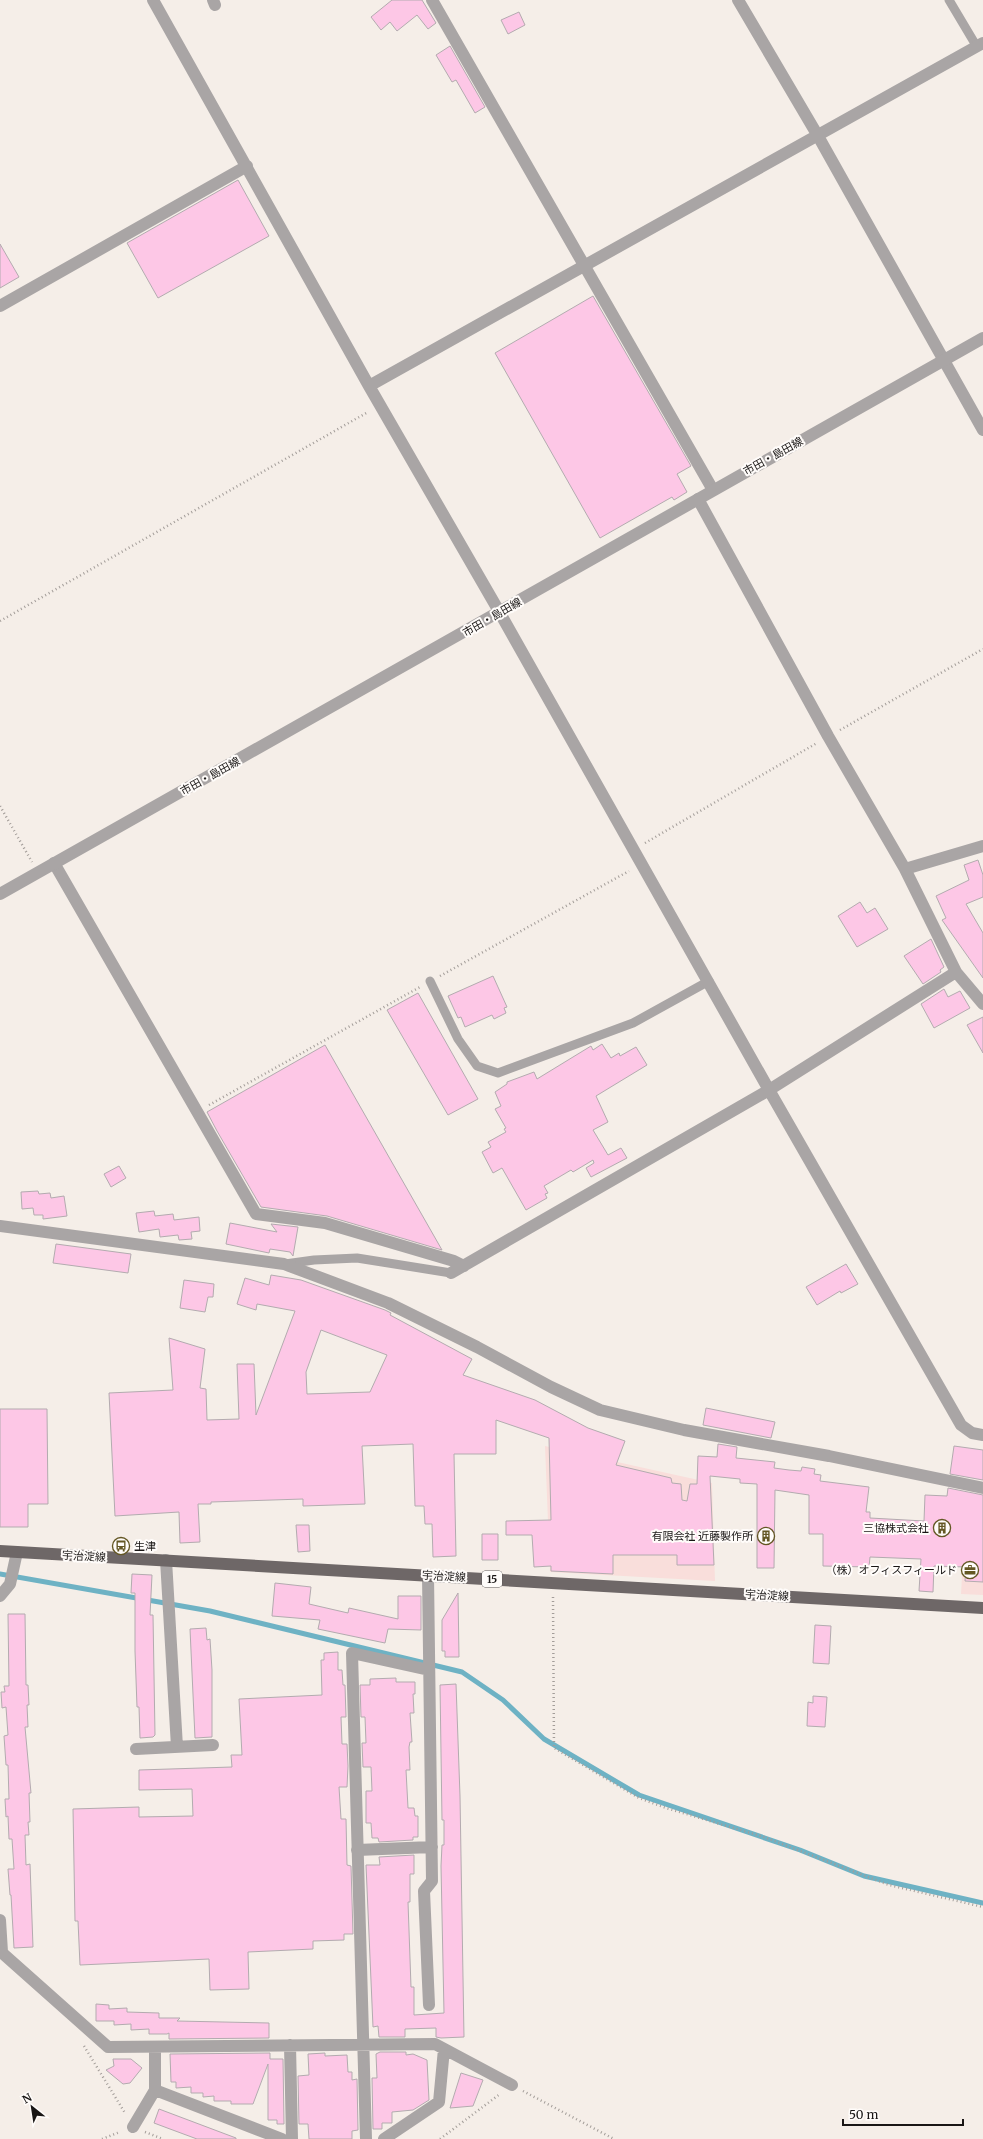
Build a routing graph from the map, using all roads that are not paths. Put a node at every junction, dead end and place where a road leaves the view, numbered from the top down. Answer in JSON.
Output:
{"nodes":[{"id":1,"x":153,"y":0,"type":"edge"},
{"id":2,"x":432,"y":0,"type":"edge"},
{"id":3,"x":738,"y":0,"type":"edge"},
{"id":4,"x":949,"y":0,"type":"edge"},
{"id":5,"x":980,"y":45,"type":"edge"},
{"id":6,"x":818,"y":136,"type":"junction"},
{"id":7,"x":247,"y":166,"type":"junction"},
{"id":8,"x":585,"y":264,"type":"junction"},
{"id":9,"x":0,"y":306,"type":"edge"},
{"id":10,"x":983,"y":338,"type":"edge"},
{"id":11,"x":944,"y":360,"type":"junction"},
{"id":12,"x":369,"y":386,"type":"junction"},
{"id":13,"x":983,"y":430,"type":"edge"},
{"id":14,"x":713,"y":490,"type":"junction"},
{"id":15,"x":698,"y":499,"type":"junction"},
{"id":16,"x":500,"y":613,"type":"junction"},
{"id":17,"x":983,"y":846,"type":"edge"},
{"id":18,"x":54,"y":863,"type":"junction"},
{"id":19,"x":905,"y":869,"type":"junction"},
{"id":20,"x":0,"y":894,"type":"edge"},
{"id":21,"x":956,"y":972,"type":"junction"},
{"id":22,"x":430,"y":981,"type":"dead end"},
{"id":23,"x":709,"y":981,"type":"junction"},
{"id":24,"x":983,"y":1004,"type":"edge"},
{"id":25,"x":769,"y":1090,"type":"junction"},
{"id":26,"x":0,"y":1226,"type":"edge"},
{"id":27,"x":284,"y":1264,"type":"junction"},
{"id":28,"x":464,"y":1266,"type":"junction"},
{"id":29,"x":451,"y":1273,"type":"joint"},
{"id":30,"x":983,"y":1435,"type":"edge"},
{"id":31,"x":983,"y":1488,"type":"edge"},
{"id":32,"x":0,"y":1551,"type":"edge"},
{"id":33,"x":18,"y":1552,"type":"junction"},
{"id":34,"x":166,"y":1560,"type":"junction"},
{"id":35,"x":428,"y":1576,"type":"junction"},
{"id":36,"x":0,"y":1596,"type":"edge"},
{"id":37,"x":983,"y":1608,"type":"edge"},
{"id":38,"x":430,"y":1670,"type":"junction"},
{"id":39,"x":213,"y":1745,"type":"dead end"},
{"id":40,"x":177,"y":1747,"type":"junction"},
{"id":41,"x":136,"y":1749,"type":"dead end"},
{"id":42,"x":432,"y":1847,"type":"junction"},
{"id":43,"x":358,"y":1850,"type":"junction"},
{"id":44,"x":0,"y":1920,"type":"edge"},
{"id":45,"x":1,"y":1951,"type":"edge"},
{"id":46,"x":428,"y":2005,"type":"dead end"},
{"id":47,"x":363,"y":2044,"type":"junction"},
{"id":48,"x":290,"y":2045,"type":"junction"},
{"id":49,"x":155,"y":2047,"type":"junction"},
{"id":50,"x":444,"y":2049,"type":"junction"},
{"id":51,"x":512,"y":2085,"type":"road end"},
{"id":52,"x":155,"y":2090,"type":"junction"},
{"id":53,"x":133,"y":2127,"type":"road end"},
{"id":54,"x":282,"y":2139,"type":"edge"},
{"id":55,"x":292,"y":2139,"type":"edge"},
{"id":56,"x":366,"y":2139,"type":"edge"},
{"id":57,"x":384,"y":2139,"type":"edge"}],
"edges":[{"from":1,"to":7,"type":"street"},
{"from":2,"to":8,"type":"street"},
{"from":3,"to":6,"type":"street"},
{"from":4,"to":5,"type":"lane"},
{"from":5,"to":6,"type":"street"},
{"from":6,"to":8,"type":"street"},
{"from":6,"to":11,"type":"street"},
{"from":7,"to":9,"type":"street"},
{"from":7,"to":12,"type":"street"},
{"from":8,"to":12,"type":"street"},
{"from":8,"to":14,"type":"street"},
{"from":10,"to":11,"type":"street","name":"市田・島田線"},
{"from":11,"to":13,"type":"street"},
{"from":11,"to":14,"type":"street","name":"市田・島田線"},
{"from":12,"to":16,"type":"street"},
{"from":14,"to":15,"type":"street","name":"市田・島田線"},
{"from":15,"to":16,"type":"street","name":"市田・島田線"},
{"from":15,"to":19,"type":"street"},
{"from":16,"to":18,"type":"street","name":"市田・島田線"},
{"from":16,"to":23,"type":"street"},
{"from":17,"to":19,"type":"street"},
{"from":18,"to":20,"type":"street","name":"市田・島田線"},
{"from":18,"to":28,"type":"street"},
{"from":19,"to":21,"type":"street"},
{"from":21,"to":24,"type":"street"},
{"from":21,"to":25,"type":"street"},
{"from":22,"to":23,"type":"lane"},
{"from":23,"to":25,"type":"street"},
{"from":25,"to":28,"type":"street"},
{"from":25,"to":30,"type":"street"},
{"from":26,"to":27,"type":"street"},
{"from":27,"to":29,"type":"lane"},
{"from":27,"to":31,"type":"street"},
{"from":28,"to":29,"type":"street"},
{"from":32,"to":33,"type":"main road","name":"宇治淀線","number":"15"},
{"from":33,"to":34,"type":"main road","name":"宇治淀線","number":"15"},
{"from":33,"to":36,"type":"street"},
{"from":34,"to":35,"type":"main road","name":"宇治淀線","number":"15"},
{"from":34,"to":40,"type":"street"},
{"from":35,"to":37,"type":"main road","name":"宇治淀線","number":"15"},
{"from":35,"to":38,"type":"street"},
{"from":38,"to":42,"type":"street"},
{"from":38,"to":43,"type":"street"},
{"from":39,"to":40,"type":"street"},
{"from":40,"to":41,"type":"street"},
{"from":42,"to":43,"type":"street"},
{"from":42,"to":46,"type":"street"},
{"from":43,"to":47,"type":"street"},
{"from":44,"to":45,"type":"street"},
{"from":45,"to":49,"type":"street"},
{"from":47,"to":48,"type":"street"},
{"from":47,"to":50,"type":"street"},
{"from":47,"to":56,"type":"street"},
{"from":48,"to":49,"type":"street"},
{"from":48,"to":55,"type":"street"},
{"from":49,"to":52,"type":"street"},
{"from":50,"to":51,"type":"street"},
{"from":50,"to":57,"type":"street"},
{"from":52,"to":53,"type":"street"},
{"from":52,"to":54,"type":"street"}]}
